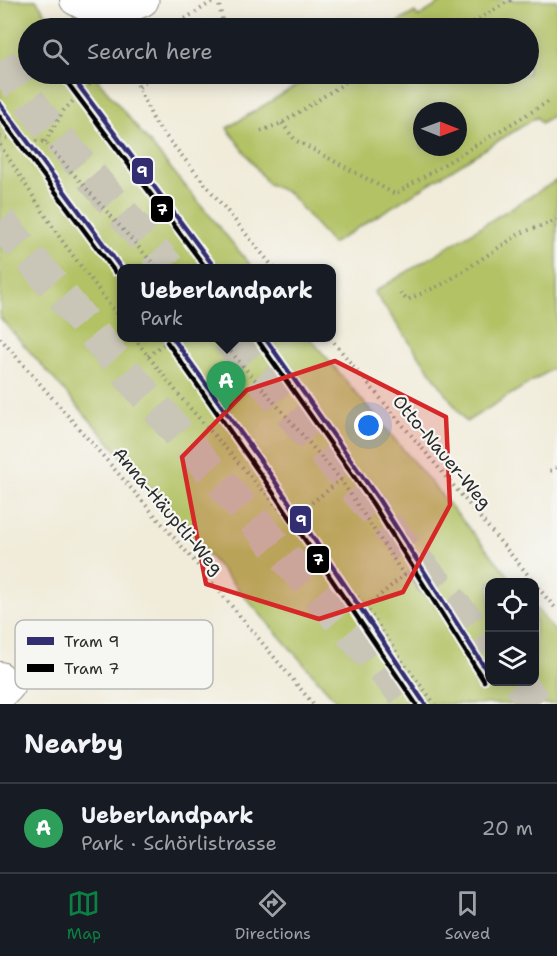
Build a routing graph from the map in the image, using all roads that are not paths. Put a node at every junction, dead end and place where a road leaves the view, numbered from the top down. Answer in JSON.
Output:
{"nodes":[{"id":1,"x":75,"y":0,"type":"edge"},
{"id":2,"x":142,"y":0,"type":"edge"},
{"id":3,"x":106,"y":16,"type":"joint"},
{"id":4,"x":0,"y":676,"type":"edge"},
{"id":5,"x":0,"y":696,"type":"edge"}],
"edges":[{"from":1,"to":3,"type":"lane"},
{"from":2,"to":3,"type":"street"},
{"from":4,"to":5,"type":"lane"}]}
